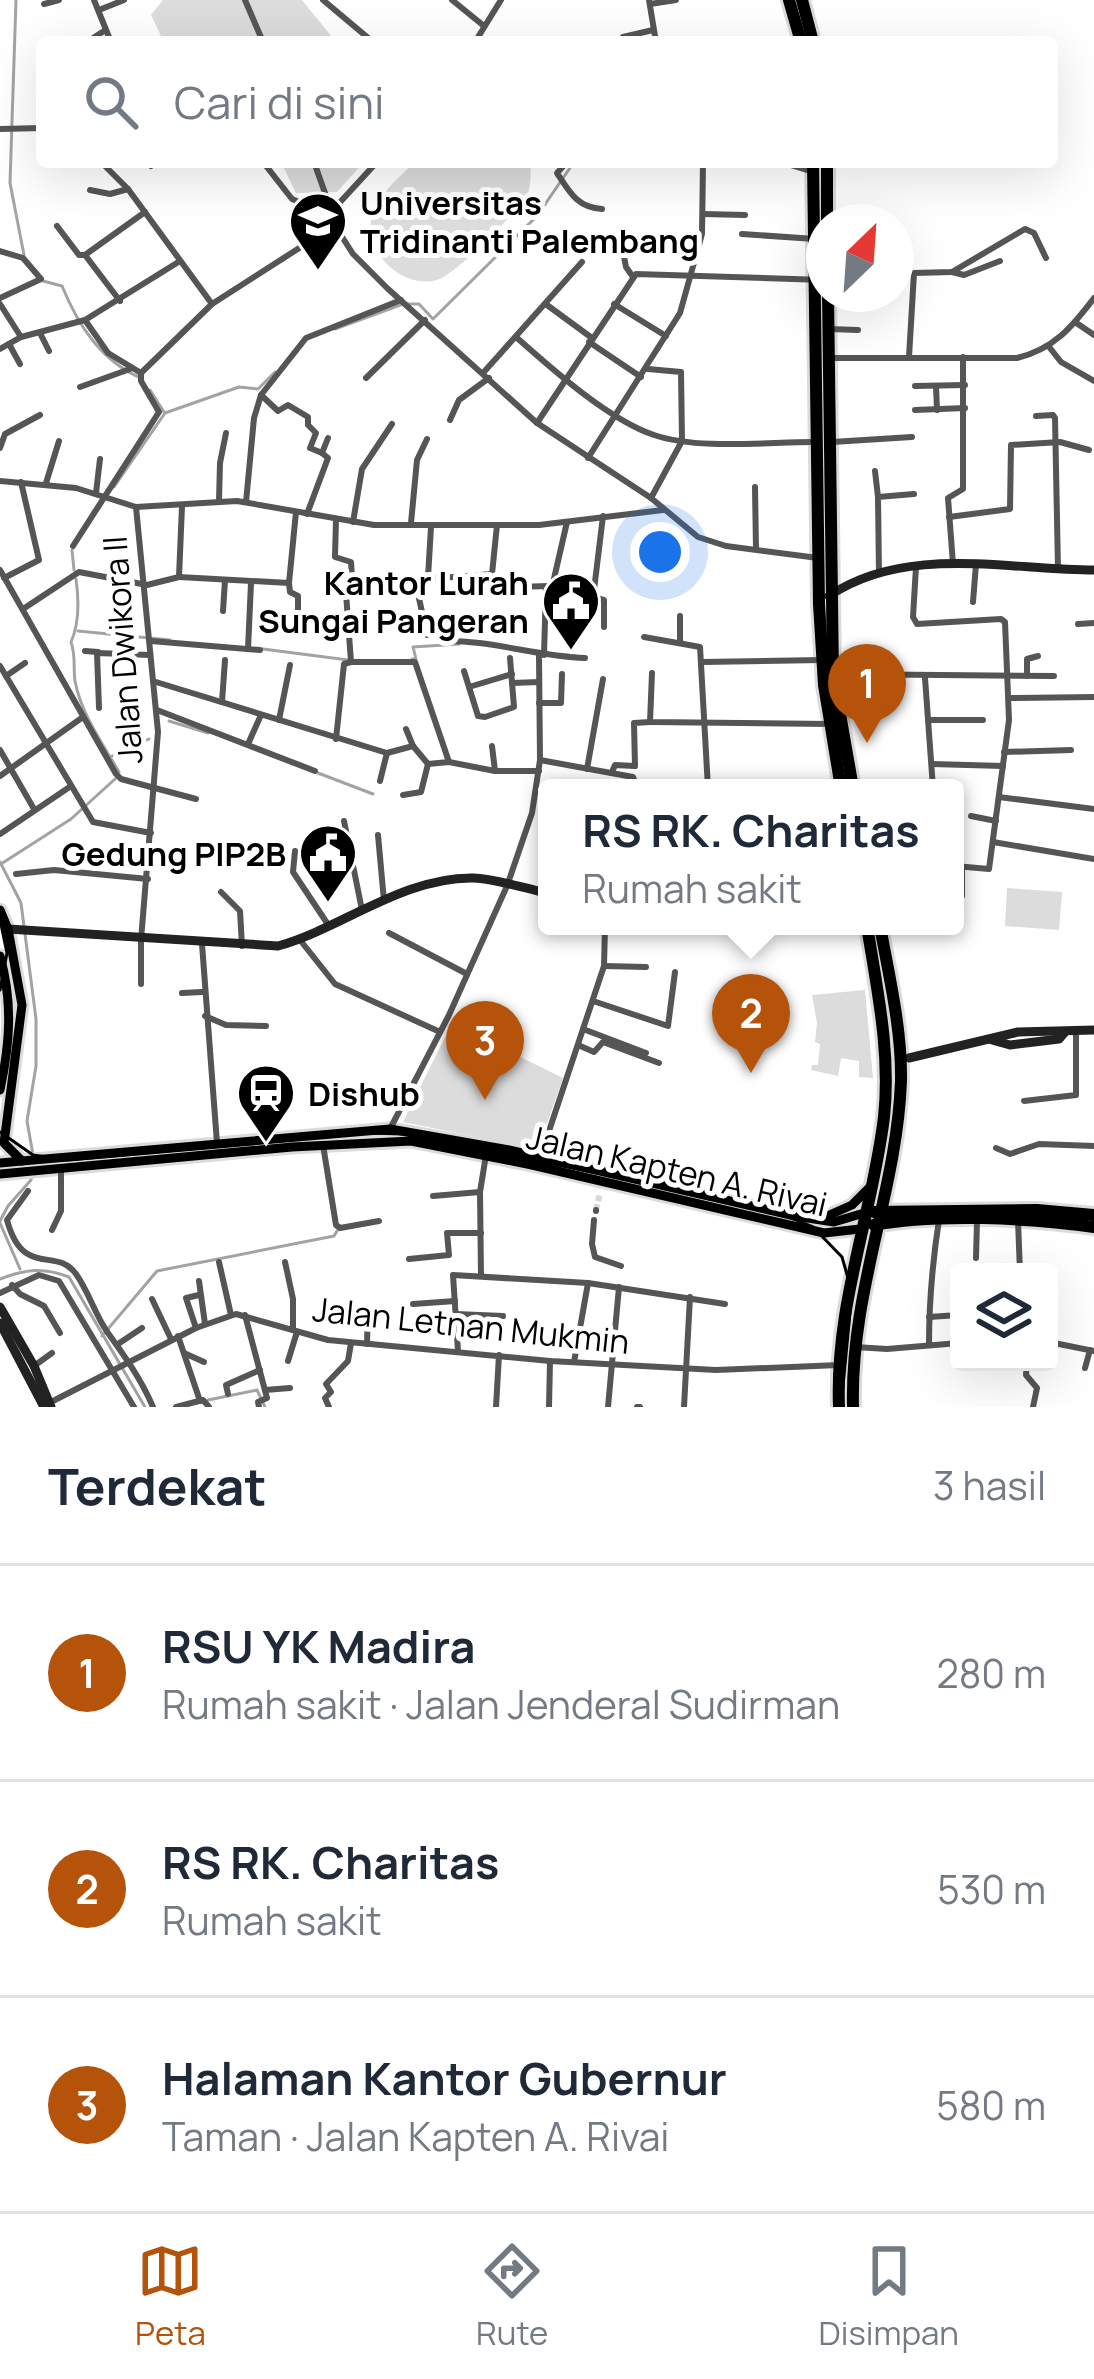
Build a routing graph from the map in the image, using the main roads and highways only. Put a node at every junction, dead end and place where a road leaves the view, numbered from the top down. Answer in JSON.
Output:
{"nodes":[{"id":1,"x":790,"y":0,"type":"edge"},
{"id":2,"x":802,"y":0,"type":"edge"},
{"id":3,"x":799,"y":36,"type":"edge"},
{"id":4,"x":811,"y":36,"type":"edge"},
{"id":5,"x":814,"y":168,"type":"edge"},
{"id":6,"x":827,"y":168,"type":"edge"},
{"id":7,"x":820,"y":204,"type":"edge"},
{"id":8,"x":824,"y":204,"type":"edge"},
{"id":9,"x":821,"y":312,"type":"edge"},
{"id":10,"x":829,"y":312,"type":"edge"},
{"id":11,"x":823,"y":359,"type":"junction"},
{"id":12,"x":824,"y":442,"type":"junction"},
{"id":13,"x":825,"y":598,"type":"junction"},
{"id":14,"x":839,"y":779,"type":"edge"},
{"id":15,"x":851,"y":779,"type":"edge"},
{"id":16,"x":0,"y":910,"type":"edge"},
{"id":17,"x":868,"y":935,"type":"edge"},
{"id":18,"x":882,"y":935,"type":"edge"},
{"id":19,"x":0,"y":956,"type":"edge"},
{"id":20,"x":10,"y":1016,"type":"junction"},
{"id":21,"x":19,"y":1049,"type":"junction"},
{"id":22,"x":904,"y":1054,"type":"junction"},
{"id":23,"x":0,"y":1090,"type":"edge"},
{"id":24,"x":4,"y":1111,"type":"edge"},
{"id":25,"x":391,"y":1130,"type":"junction"},
{"id":26,"x":410,"y":1136,"type":"junction"},
{"id":27,"x":0,"y":1163,"type":"edge"},
{"id":28,"x":29,"y":1165,"type":"junction"},
{"id":29,"x":0,"y":1174,"type":"edge"},
{"id":30,"x":871,"y":1187,"type":"junction"},
{"id":31,"x":898,"y":1209,"type":"junction"},
{"id":32,"x":1094,"y":1215,"type":"edge"},
{"id":33,"x":873,"y":1216,"type":"junction"},
{"id":34,"x":814,"y":1220,"type":"junction"},
{"id":35,"x":1094,"y":1227,"type":"edge"},
{"id":36,"x":860,"y":1228,"type":"junction"},
{"id":37,"x":839,"y":1407,"type":"edge"},
{"id":38,"x":853,"y":1407,"type":"edge"}],
"edges":[{"from":1,"to":3,"type":"highway"},
{"from":2,"to":4,"type":"highway"},
{"from":5,"to":7,"type":"highway"},
{"from":6,"to":8,"type":"highway"},
{"from":9,"to":11,"type":"highway"},
{"from":10,"to":11,"type":"highway"},
{"from":11,"to":12,"type":"highway"},
{"from":12,"to":13,"type":"highway"},
{"from":12,"to":13,"type":"highway"},
{"from":13,"to":14,"type":"highway"},
{"from":13,"to":15,"type":"highway"},
{"from":16,"to":21,"type":"main road"},
{"from":17,"to":30,"type":"highway"},
{"from":18,"to":22,"type":"highway"},
{"from":19,"to":20,"type":"main road"},
{"from":20,"to":21,"type":"main road"},
{"from":20,"to":23,"type":"main road"},
{"from":21,"to":24,"type":"main road"},
{"from":22,"to":31,"type":"highway"},
{"from":22,"to":33,"type":"highway"},
{"from":24,"to":28,"type":"main road"},
{"from":25,"to":26,"type":"main road"},
{"from":25,"to":28,"type":"main road"},
{"from":25,"to":28,"type":"main road"},
{"from":26,"to":34,"type":"main road","name":"Jalan Kapten A. Rivai"},
{"from":26,"to":36,"type":"main road","name":"Jalan Kapten A. Rivai"},
{"from":27,"to":28,"type":"main road"},
{"from":28,"to":29,"type":"main road"},
{"from":30,"to":33,"type":"highway"},
{"from":30,"to":34,"type":"main road"},
{"from":31,"to":32,"type":"highway"},
{"from":31,"to":33,"type":"highway"},
{"from":33,"to":34,"type":"main road","name":"Jalan Kapten A. Rivai"},
{"from":33,"to":35,"type":"highway"},
{"from":33,"to":36,"type":"highway"},
{"from":33,"to":38,"type":"highway"},
{"from":36,"to":37,"type":"highway"}]}
